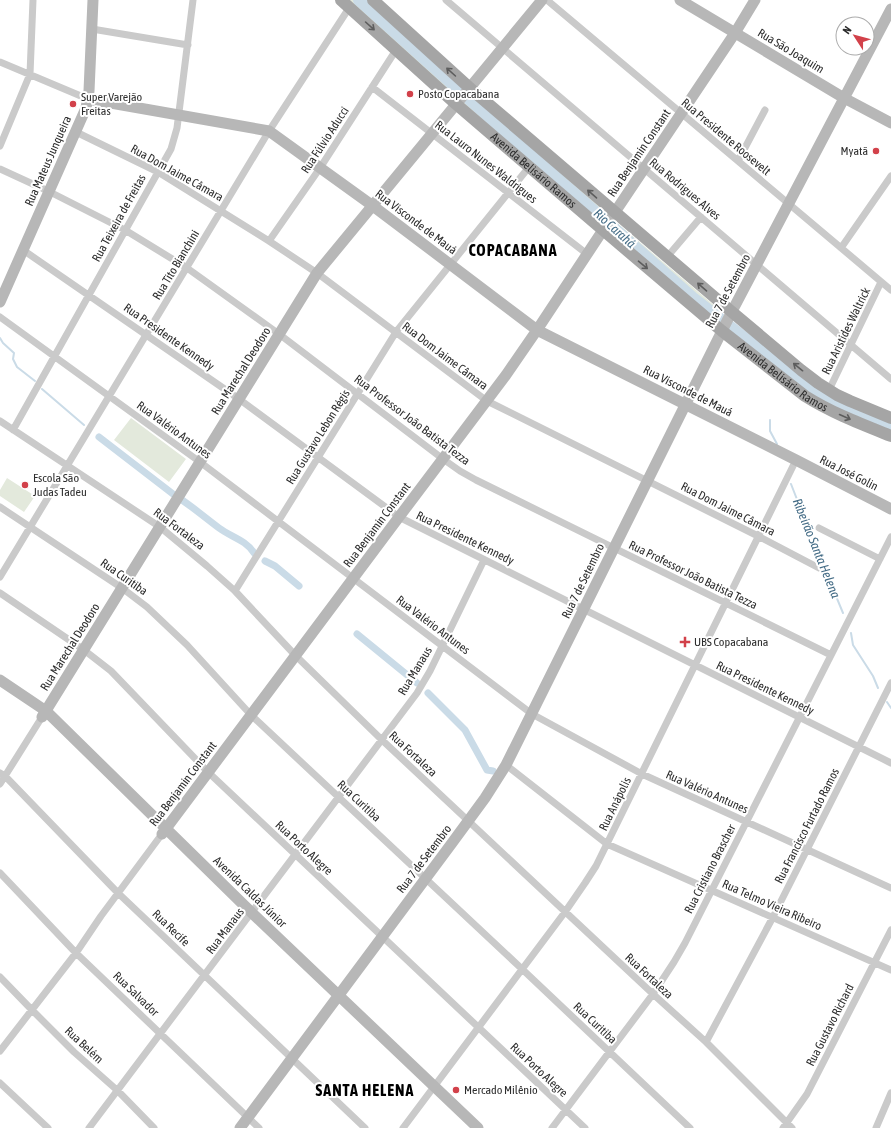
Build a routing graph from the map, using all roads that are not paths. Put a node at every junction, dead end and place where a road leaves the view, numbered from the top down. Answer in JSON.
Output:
{"nodes":[{"id":1,"x":32,"y":0,"type":"edge"},
{"id":2,"x":93,"y":0,"type":"edge"},
{"id":3,"x":193,"y":0,"type":"edge"},
{"id":4,"x":373,"y":0,"type":"edge"},
{"id":5,"x":446,"y":0,"type":"edge"},
{"id":6,"x":542,"y":0,"type":"edge"},
{"id":7,"x":547,"y":0,"type":"edge"},
{"id":8,"x":680,"y":0,"type":"edge"},
{"id":9,"x":755,"y":0,"type":"edge"},
{"id":10,"x":345,"y":4,"type":"edge"},
{"id":11,"x":891,"y":9,"type":"edge"},
{"id":12,"x":92,"y":29,"type":"junction"},
{"id":13,"x":735,"y":33,"type":"junction"},
{"id":14,"x":188,"y":45,"type":"junction"},
{"id":15,"x":503,"y":48,"type":"junction"},
{"id":16,"x":396,"y":50,"type":"junction"},
{"id":17,"x":0,"y":62,"type":"edge"},
{"id":18,"x":30,"y":74,"type":"junction"},
{"id":19,"x":372,"y":87,"type":"junction"},
{"id":20,"x":468,"y":90,"type":"junction"},
{"id":21,"x":844,"y":98,"type":"junction"},
{"id":22,"x":88,"y":99,"type":"junction"},
{"id":23,"x":458,"y":103,"type":"junction"},
{"id":24,"x":765,"y":110,"type":"dead end"},
{"id":25,"x":681,"y":113,"type":"junction"},
{"id":26,"x":179,"y":115,"type":"junction"},
{"id":27,"x":891,"y":123,"type":"edge"},
{"id":28,"x":269,"y":131,"type":"junction"},
{"id":29,"x":76,"y":132,"type":"junction"},
{"id":30,"x":432,"y":134,"type":"junction"},
{"id":31,"x":0,"y":146,"type":"edge"},
{"id":32,"x":738,"y":161,"type":"junction"},
{"id":33,"x":529,"y":167,"type":"junction"},
{"id":34,"x":320,"y":168,"type":"junction"},
{"id":35,"x":0,"y":169,"type":"edge"},
{"id":36,"x":644,"y":169,"type":"junction"},
{"id":37,"x":158,"y":172,"type":"junction"},
{"id":38,"x":891,"y":176,"type":"edge"},
{"id":39,"x":889,"y":184,"type":"edge"},
{"id":40,"x":48,"y":191,"type":"junction"},
{"id":41,"x":508,"y":192,"type":"junction"},
{"id":42,"x":788,"y":204,"type":"junction"},
{"id":43,"x":373,"y":206,"type":"junction"},
{"id":44,"x":221,"y":211,"type":"junction"},
{"id":45,"x":613,"y":215,"type":"junction"},
{"id":46,"x":701,"y":217,"type":"junction"},
{"id":47,"x":604,"y":229,"type":"junction"},
{"id":48,"x":125,"y":230,"type":"junction"},
{"id":49,"x":269,"y":241,"type":"junction"},
{"id":50,"x":841,"y":248,"type":"junction"},
{"id":51,"x":23,"y":250,"type":"junction"},
{"id":52,"x":588,"y":254,"type":"junction"},
{"id":53,"x":667,"y":257,"type":"junction"},
{"id":54,"x":757,"y":264,"type":"junction"},
{"id":55,"x":451,"y":265,"type":"junction"},
{"id":56,"x":187,"y":268,"type":"junction"},
{"id":57,"x":317,"y":273,"type":"junction"},
{"id":58,"x":881,"y":282,"type":"junction"},
{"id":59,"x":891,"y":290,"type":"edge"},
{"id":60,"x":89,"y":295,"type":"junction"},
{"id":61,"x":0,"y":302,"type":"edge"},
{"id":62,"x":0,"y":317,"type":"edge"},
{"id":63,"x":726,"y":322,"type":"junction"},
{"id":64,"x":537,"y":330,"type":"junction"},
{"id":65,"x":396,"y":332,"type":"junction"},
{"id":66,"x":279,"y":334,"type":"junction"},
{"id":67,"x":146,"y":335,"type":"junction"},
{"id":68,"x":851,"y":345,"type":"junction"},
{"id":69,"x":54,"y":356,"type":"junction"},
{"id":70,"x":891,"y":379,"type":"edge"},
{"id":71,"x":830,"y":390,"type":"junction"},
{"id":72,"x":358,"y":394,"type":"junction"},
{"id":73,"x":109,"y":396,"type":"junction"},
{"id":74,"x":239,"y":399,"type":"junction"},
{"id":75,"x":487,"y":401,"type":"junction"},
{"id":76,"x":685,"y":404,"type":"junction"},
{"id":77,"x":891,"y":418,"type":"edge"},
{"id":78,"x":0,"y":421,"type":"edge"},
{"id":79,"x":13,"y":430,"type":"junction"},
{"id":80,"x":891,"y":436,"type":"edge"},
{"id":81,"x":318,"y":458,"type":"junction"},
{"id":82,"x":443,"y":459,"type":"junction"},
{"id":83,"x":796,"y":460,"type":"junction"},
{"id":84,"x":200,"y":462,"type":"junction"},
{"id":85,"x":67,"y":466,"type":"junction"},
{"id":86,"x":647,"y":481,"type":"junction"},
{"id":87,"x":0,"y":507,"type":"edge"},
{"id":88,"x":891,"y":509,"type":"edge"},
{"id":89,"x":398,"y":518,"type":"junction"},
{"id":90,"x":278,"y":522,"type":"junction"},
{"id":91,"x":30,"y":527,"type":"junction"},
{"id":92,"x":160,"y":527,"type":"junction"},
{"id":93,"x":819,"y":528,"type":"dead end"},
{"id":94,"x":758,"y":536,"type":"junction"},
{"id":95,"x":891,"y":537,"type":"edge"},
{"id":96,"x":614,"y":548,"type":"junction"},
{"id":97,"x":880,"y":559,"type":"junction"},
{"id":98,"x":484,"y":560,"type":"junction"},
{"id":99,"x":819,"y":568,"type":"dead end"},
{"id":100,"x":0,"y":577,"type":"edge"},
{"id":101,"x":353,"y":578,"type":"junction"},
{"id":102,"x":122,"y":588,"type":"junction"},
{"id":103,"x":235,"y":591,"type":"junction"},
{"id":104,"x":0,"y":593,"type":"edge"},
{"id":105,"x":725,"y":603,"type":"junction"},
{"id":106,"x":583,"y":610,"type":"junction"},
{"id":107,"x":443,"y":646,"type":"junction"},
{"id":108,"x":84,"y":650,"type":"junction"},
{"id":109,"x":295,"y":655,"type":"junction"},
{"id":110,"x":831,"y":656,"type":"junction"},
{"id":111,"x":695,"y":665,"type":"junction"},
{"id":112,"x":0,"y":680,"type":"edge"},
{"id":113,"x":891,"y":683,"type":"edge"},
{"id":114,"x":0,"y":688,"type":"edge"},
{"id":115,"x":44,"y":714,"type":"junction"},
{"id":116,"x":532,"y":714,"type":"junction"},
{"id":117,"x":251,"y":715,"type":"junction"},
{"id":118,"x":800,"y":717,"type":"junction"},
{"id":119,"x":382,"y":740,"type":"junction"},
{"id":120,"x":859,"y":747,"type":"junction"},
{"id":121,"x":891,"y":763,"type":"edge"},
{"id":122,"x":506,"y":765,"type":"junction"},
{"id":123,"x":208,"y":772,"type":"junction"},
{"id":124,"x":642,"y":774,"type":"junction"},
{"id":125,"x":2,"y":775,"type":"edge"},
{"id":126,"x":0,"y":784,"type":"edge"},
{"id":127,"x":339,"y":798,"type":"junction"},
{"id":128,"x":468,"y":821,"type":"junction"},
{"id":129,"x":746,"y":822,"type":"junction"},
{"id":130,"x":164,"y":831,"type":"junction"},
{"id":131,"x":607,"y":844,"type":"junction"},
{"id":132,"x":807,"y":850,"type":"junction"},
{"id":133,"x":295,"y":855,"type":"junction"},
{"id":134,"x":0,"y":873,"type":"edge"},
{"id":135,"x":426,"y":879,"type":"junction"},
{"id":136,"x":891,"y":888,"type":"edge"},
{"id":137,"x":712,"y":890,"type":"junction"},
{"id":138,"x":118,"y":893,"type":"junction"},
{"id":139,"x":565,"y":912,"type":"junction"},
{"id":140,"x":250,"y":916,"type":"junction"},
{"id":141,"x":773,"y":917,"type":"junction"},
{"id":142,"x":891,"y":930,"type":"edge"},
{"id":143,"x":382,"y":937,"type":"junction"},
{"id":144,"x":76,"y":953,"type":"junction"},
{"id":145,"x":874,"y":962,"type":"junction"},
{"id":146,"x":522,"y":969,"type":"junction"},
{"id":147,"x":891,"y":970,"type":"edge"},
{"id":148,"x":204,"y":976,"type":"junction"},
{"id":149,"x":0,"y":977,"type":"edge"},
{"id":150,"x":653,"y":994,"type":"junction"},
{"id":151,"x":336,"y":998,"type":"junction"},
{"id":152,"x":32,"y":1010,"type":"junction"},
{"id":153,"x":478,"y":1027,"type":"junction"},
{"id":154,"x":161,"y":1034,"type":"junction"},
{"id":155,"x":706,"y":1042,"type":"junction"},
{"id":156,"x":0,"y":1051,"type":"edge"},
{"id":157,"x":609,"y":1052,"type":"junction"},
{"id":158,"x":292,"y":1058,"type":"junction"},
{"id":159,"x":0,"y":1083,"type":"edge"},
{"id":160,"x":432,"y":1089,"type":"junction"},
{"id":161,"x":118,"y":1091,"type":"junction"},
{"id":162,"x":891,"y":1093,"type":"edge"},
{"id":163,"x":566,"y":1110,"type":"junction"},
{"id":164,"x":248,"y":1117,"type":"junction"},
{"id":165,"x":787,"y":1127,"type":"edge"},
{"id":166,"x":48,"y":1128,"type":"edge"},
{"id":167,"x":89,"y":1128,"type":"edge"},
{"id":168,"x":154,"y":1128,"type":"edge"},
{"id":169,"x":240,"y":1128,"type":"edge"},
{"id":170,"x":259,"y":1128,"type":"edge"},
{"id":171,"x":365,"y":1128,"type":"edge"},
{"id":172,"x":403,"y":1128,"type":"edge"},
{"id":173,"x":468,"y":1128,"type":"edge"},
{"id":174,"x":478,"y":1128,"type":"edge"},
{"id":175,"x":552,"y":1128,"type":"edge"},
{"id":176,"x":585,"y":1128,"type":"edge"},
{"id":177,"x":690,"y":1128,"type":"edge"},
{"id":178,"x":876,"y":1128,"type":"edge"}],
"edges":[{"from":1,"to":18,"type":"street"},
{"from":2,"to":12,"type":"street","name":"Rua Mateus Junqueira"},
{"from":3,"to":14,"type":"street","name":"Rua Teixeira de Freitas"},
{"from":20,"to":4,"type":"main road","name":"Avenida Belisário Ramos","one_way":true},
{"from":5,"to":15,"type":"street","name":"Rua Rodrigues Alves"},
{"from":6,"to":15,"type":"street","name":"Rua Marechal Deodoro"},
{"from":7,"to":25,"type":"street","name":"Rua Presidente Roosevelt"},
{"from":8,"to":13,"type":"street","name":"Rua São Joaquim"},
{"from":9,"to":13,"type":"street","name":"Rua Benjamin Constant"},
{"from":10,"to":16,"type":"main road","name":"Avenida Belisário Ramos","one_way":true},
{"from":10,"to":28,"type":"street","name":"Rua Tito Bianchini"},
{"from":11,"to":21,"type":"street","name":"Rua 7 de Setembro"},
{"from":12,"to":14,"type":"street"},
{"from":12,"to":22,"type":"street","name":"Rua Mateus Junqueira"},
{"from":13,"to":21,"type":"street","name":"Rua São Joaquim"},
{"from":13,"to":25,"type":"street","name":"Rua Benjamin Constant"},
{"from":14,"to":26,"type":"street","name":"Rua Teixeira de Freitas"},
{"from":15,"to":20,"type":"street","name":"Rua Marechal Deodoro"},
{"from":15,"to":36,"type":"street","name":"Rua Rodrigues Alves"},
{"from":16,"to":19,"type":"street","name":"Rua Fúlvio Aducci"},
{"from":16,"to":23,"type":"main road","name":"Avenida Belisário Ramos"},
{"from":17,"to":18,"type":"street","name":"Rua Visconde de Mauá"},
{"from":18,"to":22,"type":"street","name":"Rua Visconde de Mauá"},
{"from":18,"to":31,"type":"street"},
{"from":19,"to":30,"type":"street","name":"Rua Lauro Nunes Waldrigues"},
{"from":19,"to":34,"type":"street","name":"Rua Fúlvio Aducci"},
{"from":20,"to":23,"type":"street","name":"Rua Marechal Deodoro"},
{"from":45,"to":20,"type":"main road","name":"Avenida Belisário Ramos","one_way":true},
{"from":21,"to":27,"type":"street","name":"Rua São Joaquim"},
{"from":21,"to":42,"type":"street","name":"Rua 7 de Setembro"},
{"from":22,"to":26,"type":"street","name":"Rua Visconde de Mauá"},
{"from":22,"to":29,"type":"street","name":"Rua Mateus Junqueira"},
{"from":23,"to":30,"type":"street","name":"Rua Marechal Deodoro"},
{"from":23,"to":33,"type":"main road","name":"Avenida Belisário Ramos"},
{"from":24,"to":32,"type":"street"},
{"from":25,"to":32,"type":"street","name":"Rua Presidente Roosevelt"},
{"from":25,"to":36,"type":"street","name":"Rua Benjamin Constant"},
{"from":26,"to":28,"type":"street","name":"Rua Visconde de Mauá"},
{"from":26,"to":37,"type":"street","name":"Rua Teixeira de Freitas"},
{"from":28,"to":34,"type":"street","name":"Rua Visconde de Mauá"},
{"from":28,"to":44,"type":"street","name":"Rua Tito Bianchini"},
{"from":29,"to":37,"type":"street","name":"Rua Dom Jaime Câmara"},
{"from":29,"to":40,"type":"street","name":"Rua Mateus Junqueira"},
{"from":30,"to":41,"type":"street","name":"Rua Lauro Nunes Waldrigues"},
{"from":30,"to":43,"type":"street","name":"Rua Marechal Deodoro"},
{"from":32,"to":42,"type":"street","name":"Rua Presidente Roosevelt"},
{"from":33,"to":41,"type":"street","name":"Rua Gustavo Lebon Régis"},
{"from":33,"to":47,"type":"main road","name":"Avenida Belisário Ramos"},
{"from":34,"to":43,"type":"street","name":"Rua Visconde de Mauá"},
{"from":34,"to":49,"type":"street","name":"Rua Fúlvio Aducci"},
{"from":35,"to":40,"type":"street","name":"Rua Professor João Batista Tezza"},
{"from":36,"to":45,"type":"street","name":"Rua Benjamin Constant"},
{"from":36,"to":46,"type":"street","name":"Rua Rodrigues Alves"},
{"from":37,"to":44,"type":"street","name":"Rua Dom Jaime Câmara"},
{"from":37,"to":48,"type":"street","name":"Rua Teixeira de Freitas"},
{"from":38,"to":39,"type":"street"},
{"from":39,"to":50,"type":"street"},
{"from":40,"to":48,"type":"street","name":"Rua Professor João Batista Tezza"},
{"from":40,"to":51,"type":"street","name":"Rua Mateus Junqueira"},
{"from":41,"to":52,"type":"street","name":"Rua Lauro Nunes Waldrigues"},
{"from":41,"to":55,"type":"street","name":"Rua Gustavo Lebon Régis"},
{"from":42,"to":50,"type":"street","name":"Rua Presidente Roosevelt"},
{"from":42,"to":54,"type":"street","name":"Rua 7 de Setembro"},
{"from":43,"to":55,"type":"street","name":"Rua Visconde de Mauá"},
{"from":43,"to":57,"type":"street","name":"Rua Marechal Deodoro"},
{"from":44,"to":49,"type":"street","name":"Rua Dom Jaime Câmara"},
{"from":44,"to":56,"type":"street","name":"Rua Tito Bianchini"},
{"from":45,"to":47,"type":"street","name":"Rua Benjamin Constant"},
{"from":45,"to":53,"type":"main road","name":"Avenida Belisário Ramos"},
{"from":46,"to":53,"type":"street"},
{"from":46,"to":54,"type":"street","name":"Rua Rodrigues Alves"},
{"from":47,"to":52,"type":"street","name":"Rua Benjamin Constant"},
{"from":47,"to":63,"type":"main road","name":"Avenida Belisário Ramos","one_way":true},
{"from":48,"to":56,"type":"street","name":"Rua Professor João Batista Tezza"},
{"from":48,"to":60,"type":"street","name":"Rua Teixeira de Freitas"},
{"from":49,"to":57,"type":"street","name":"Rua Dom Jaime Câmara"},
{"from":50,"to":58,"type":"street","name":"Rua Presidente Roosevelt"},
{"from":51,"to":60,"type":"street","name":"Rua Presidente Kennedy"},
{"from":51,"to":61,"type":"street","name":"Rua Mateus Junqueira"},
{"from":52,"to":64,"type":"street","name":"Rua Benjamin Constant"},
{"from":63,"to":53,"type":"main road","name":"Avenida Belisário Ramos","one_way":true},
{"from":54,"to":63,"type":"street","name":"Rua 7 de Setembro"},
{"from":54,"to":68,"type":"street","name":"Rua Rodrigues Alves"},
{"from":55,"to":64,"type":"street","name":"Rua Visconde de Mauá"},
{"from":55,"to":65,"type":"street","name":"Rua Gustavo Lebon Régis"},
{"from":56,"to":66,"type":"street","name":"Rua Professor João Batista Tezza"},
{"from":56,"to":67,"type":"street","name":"Rua Tito Bianchini"},
{"from":57,"to":65,"type":"street","name":"Rua Dom Jaime Câmara"},
{"from":57,"to":66,"type":"street","name":"Rua Marechal Deodoro"},
{"from":58,"to":59,"type":"street","name":"Rua Presidente Roosevelt"},
{"from":58,"to":68,"type":"street","name":"Rua Aristides Waltrick"},
{"from":60,"to":67,"type":"street","name":"Rua Presidente Kennedy"},
{"from":60,"to":69,"type":"street","name":"Rua Teixeira de Freitas"},
{"from":62,"to":69,"type":"street","name":"Rua Valério Antunes"},
{"from":71,"to":63,"type":"main road","name":"Avenida Belisário Ramos","one_way":true},
{"from":63,"to":76,"type":"street","name":"Rua 7 de Setembro"},
{"from":63,"to":80,"type":"main road","name":"Avenida Belisário Ramos","one_way":true},
{"from":64,"to":75,"type":"street","name":"Rua Benjamin Constant"},
{"from":64,"to":76,"type":"street","name":"Rua Visconde de Mauá"},
{"from":65,"to":72,"type":"street","name":"Rua Gustavo Lebon Régis"},
{"from":65,"to":75,"type":"street","name":"Rua Dom Jaime Câmara"},
{"from":66,"to":72,"type":"street","name":"Rua Professor João Batista Tezza"},
{"from":66,"to":74,"type":"street","name":"Rua Marechal Deodoro"},
{"from":67,"to":73,"type":"street","name":"Rua Tito Bianchini"},
{"from":67,"to":74,"type":"street","name":"Rua Presidente Kennedy"},
{"from":68,"to":70,"type":"street","name":"Rua Rodrigues Alves"},
{"from":68,"to":71,"type":"street","name":"Rua Aristides Waltrick"},
{"from":69,"to":73,"type":"street","name":"Rua Valério Antunes"},
{"from":69,"to":79,"type":"street","name":"Rua Teixeira de Freitas"},
{"from":71,"to":77,"type":"main road","name":"Avenida Belisário Ramos"},
{"from":72,"to":81,"type":"street","name":"Rua Gustavo Lebon Régis"},
{"from":72,"to":82,"type":"street","name":"Rua Professor João Batista Tezza"},
{"from":73,"to":84,"type":"street","name":"Rua Valério Antunes"},
{"from":73,"to":85,"type":"street","name":"Rua Tito Bianchini"},
{"from":74,"to":81,"type":"street","name":"Rua Presidente Kennedy"},
{"from":74,"to":84,"type":"street","name":"Rua Marechal Deodoro"},
{"from":75,"to":82,"type":"street","name":"Rua Benjamin Constant"},
{"from":75,"to":86,"type":"street","name":"Rua Dom Jaime Câmara"},
{"from":76,"to":83,"type":"street","name":"Rua Visconde de Mauá"},
{"from":76,"to":86,"type":"street","name":"Rua 7 de Setembro"},
{"from":78,"to":79,"type":"street","name":"Rua Fortaleza"},
{"from":79,"to":85,"type":"street","name":"Rua Fortaleza"},
{"from":81,"to":89,"type":"street","name":"Rua Presidente Kennedy"},
{"from":81,"to":90,"type":"street","name":"Rua Gustavo Lebon Régis"},
{"from":82,"to":89,"type":"street","name":"Rua Benjamin Constant"},
{"from":82,"to":96,"type":"street","name":"Rua Professor João Batista Tezza"},
{"from":83,"to":88,"type":"street","name":"Rua José Golin"},
{"from":83,"to":94,"type":"street","name":"Rua Anápolis"},
{"from":84,"to":90,"type":"street","name":"Rua Valério Antunes"},
{"from":84,"to":92,"type":"street","name":"Rua Marechal Deodoro"},
{"from":85,"to":91,"type":"street","name":"Rua Tito Bianchini"},
{"from":85,"to":92,"type":"street","name":"Rua Fortaleza"},
{"from":86,"to":94,"type":"street","name":"Rua Dom Jaime Câmara"},
{"from":86,"to":96,"type":"street","name":"Rua 7 de Setembro"},
{"from":87,"to":91,"type":"street","name":"Rua Curitiba"},
{"from":89,"to":98,"type":"street","name":"Rua Presidente Kennedy"},
{"from":89,"to":101,"type":"street","name":"Rua Benjamin Constant"},
{"from":90,"to":101,"type":"street","name":"Rua Valério Antunes"},
{"from":90,"to":103,"type":"street","name":"Rua Gustavo Lebon Régis"},
{"from":91,"to":100,"type":"street","name":"Rua Tito Bianchini"},
{"from":91,"to":102,"type":"street","name":"Rua Curitiba"},
{"from":92,"to":102,"type":"street","name":"Rua Marechal Deodoro"},
{"from":92,"to":103,"type":"street","name":"Rua Fortaleza"},
{"from":93,"to":97,"type":"street"},
{"from":94,"to":99,"type":"street","name":"Rua Dom Jaime Câmara"},
{"from":94,"to":105,"type":"street","name":"Rua Anápolis"},
{"from":95,"to":97,"type":"street","name":"Rua Cristiano Brascher"},
{"from":96,"to":105,"type":"street","name":"Rua Professor João Batista Tezza"},
{"from":96,"to":106,"type":"street","name":"Rua 7 de Setembro"},
{"from":97,"to":110,"type":"street","name":"Rua Cristiano Brascher"},
{"from":98,"to":106,"type":"street","name":"Rua Presidente Kennedy"},
{"from":98,"to":107,"type":"street","name":"Rua Manaus"},
{"from":101,"to":107,"type":"street","name":"Rua Valério Antunes"},
{"from":101,"to":109,"type":"street","name":"Rua Benjamin Constant"},
{"from":102,"to":108,"type":"street","name":"Rua Marechal Deodoro"},
{"from":102,"to":117,"type":"street","name":"Rua Curitiba"},
{"from":103,"to":109,"type":"street","name":"Rua Fortaleza"},
{"from":104,"to":108,"type":"street","name":"Rua Porto Alegre"},
{"from":105,"to":110,"type":"street","name":"Rua Professor João Batista Tezza"},
{"from":105,"to":111,"type":"street","name":"Rua Anápolis"},
{"from":106,"to":111,"type":"street","name":"Rua Presidente Kennedy"},
{"from":106,"to":116,"type":"street","name":"Rua 7 de Setembro"},
{"from":107,"to":116,"type":"street","name":"Rua Valério Antunes"},
{"from":107,"to":119,"type":"street","name":"Rua Manaus"},
{"from":108,"to":115,"type":"street","name":"Rua Marechal Deodoro"},
{"from":108,"to":123,"type":"street","name":"Rua Porto Alegre"},
{"from":109,"to":117,"type":"street","name":"Rua Benjamin Constant"},
{"from":109,"to":119,"type":"street","name":"Rua Fortaleza"},
{"from":110,"to":118,"type":"street","name":"Rua Cristiano Brascher"},
{"from":111,"to":118,"type":"street","name":"Rua Presidente Kennedy"},
{"from":111,"to":124,"type":"street","name":"Rua Anápolis"},
{"from":112,"to":115,"type":"street","name":"Avenida Caldas Júnior"},
{"from":113,"to":120,"type":"street","name":"Rua Francisco Furtado Ramos"},
{"from":114,"to":115,"type":"street","name":"Avenida Caldas Júnior"},
{"from":115,"to":125,"type":"street","name":"Rua Marechal Deodoro"},
{"from":115,"to":130,"type":"street","name":"Avenida Caldas Júnior"},
{"from":116,"to":122,"type":"street","name":"Rua 7 de Setembro"},
{"from":116,"to":124,"type":"street","name":"Rua Valério Antunes"},
{"from":117,"to":123,"type":"street","name":"Rua Benjamin Constant"},
{"from":117,"to":127,"type":"street","name":"Rua Curitiba"},
{"from":118,"to":120,"type":"street","name":"Rua Presidente Kennedy"},
{"from":118,"to":129,"type":"street","name":"Rua Cristiano Brascher"},
{"from":119,"to":127,"type":"street","name":"Rua Manaus"},
{"from":119,"to":128,"type":"street","name":"Rua Fortaleza"},
{"from":120,"to":121,"type":"street","name":"Rua Presidente Kennedy"},
{"from":120,"to":132,"type":"street","name":"Rua Francisco Furtado Ramos"},
{"from":122,"to":128,"type":"street","name":"Rua 7 de Setembro"},
{"from":122,"to":131,"type":"street","name":"Rua Telmo Vieira Ribeiro"},
{"from":123,"to":130,"type":"street","name":"Rua Benjamin Constant"},
{"from":123,"to":133,"type":"street","name":"Rua Porto Alegre"},
{"from":124,"to":129,"type":"street","name":"Rua Valério Antunes"},
{"from":124,"to":131,"type":"street","name":"Rua Anápolis"},
{"from":125,"to":126,"type":"street","name":"Rua Marechal Deodoro"},
{"from":125,"to":138,"type":"street","name":"Rua Recife"},
{"from":127,"to":133,"type":"street","name":"Rua Manaus"},
{"from":127,"to":135,"type":"street","name":"Rua Curitiba"},
{"from":128,"to":135,"type":"street","name":"Rua 7 de Setembro"},
{"from":128,"to":139,"type":"street","name":"Rua Fortaleza"},
{"from":129,"to":132,"type":"street","name":"Rua Valério Antunes"},
{"from":129,"to":137,"type":"street","name":"Rua Cristiano Brascher"},
{"from":130,"to":138,"type":"street","name":"Rua Benjamin Constant"},
{"from":130,"to":140,"type":"street","name":"Avenida Caldas Júnior"},
{"from":131,"to":137,"type":"street","name":"Rua Telmo Vieira Ribeiro"},
{"from":131,"to":139,"type":"street","name":"Rua Anápolis"},
{"from":132,"to":136,"type":"street","name":"Rua Valério Antunes"},
{"from":132,"to":141,"type":"street","name":"Rua Francisco Furtado Ramos"},
{"from":133,"to":140,"type":"street","name":"Rua Manaus"},
{"from":133,"to":143,"type":"street","name":"Rua Porto Alegre"},
{"from":134,"to":144,"type":"street","name":"Rua Salvador"},
{"from":135,"to":143,"type":"street","name":"Rua 7 de Setembro"},
{"from":135,"to":146,"type":"street","name":"Rua Curitiba"},
{"from":137,"to":141,"type":"street","name":"Rua Telmo Vieira Ribeiro"},
{"from":137,"to":150,"type":"street","name":"Rua Cristiano Brascher"},
{"from":138,"to":144,"type":"street","name":"Rua Benjamin Constant"},
{"from":138,"to":148,"type":"street","name":"Rua Recife"},
{"from":139,"to":146,"type":"street","name":"Rua Anápolis"},
{"from":139,"to":150,"type":"street","name":"Rua Fortaleza"},
{"from":140,"to":148,"type":"street","name":"Rua Manaus"},
{"from":140,"to":151,"type":"street","name":"Avenida Caldas Júnior"},
{"from":141,"to":145,"type":"street","name":"Rua Telmo Vieira Ribeiro"},
{"from":141,"to":155,"type":"street","name":"Rua Francisco Furtado Ramos"},
{"from":142,"to":145,"type":"street","name":"Rua Gustavo Richard"},
{"from":143,"to":151,"type":"street","name":"Rua 7 de Setembro"},
{"from":143,"to":153,"type":"street","name":"Rua Porto Alegre"},
{"from":144,"to":152,"type":"street","name":"Rua Benjamin Constant"},
{"from":144,"to":154,"type":"street","name":"Rua Salvador"},
{"from":145,"to":147,"type":"street","name":"Rua Telmo Vieira Ribeiro"},
{"from":145,"to":165,"type":"street","name":"Rua Gustavo Richard"},
{"from":146,"to":153,"type":"street","name":"Rua Anápolis"},
{"from":146,"to":157,"type":"street","name":"Rua Curitiba"},
{"from":148,"to":154,"type":"street","name":"Rua Manaus"},
{"from":148,"to":158,"type":"street","name":"Rua Recife"},
{"from":149,"to":152,"type":"street","name":"Rua Belém"},
{"from":150,"to":155,"type":"street","name":"Rua Fortaleza"},
{"from":150,"to":157,"type":"street","name":"Rua Cristiano Brascher"},
{"from":151,"to":158,"type":"street","name":"Rua 7 de Setembro"},
{"from":151,"to":160,"type":"street","name":"Avenida Caldas Júnior"},
{"from":152,"to":156,"type":"street","name":"Rua Benjamin Constant"},
{"from":152,"to":161,"type":"street","name":"Rua Belém"},
{"from":153,"to":160,"type":"street","name":"Rua Anápolis"},
{"from":153,"to":163,"type":"street","name":"Rua Porto Alegre"},
{"from":154,"to":161,"type":"street","name":"Rua Manaus"},
{"from":154,"to":164,"type":"street","name":"Rua Salvador"},
{"from":155,"to":165,"type":"street","name":"Rua Fortaleza"},
{"from":157,"to":163,"type":"street","name":"Rua Cristiano Brascher"},
{"from":157,"to":177,"type":"street","name":"Rua Curitiba"},
{"from":158,"to":164,"type":"street","name":"Rua 7 de Setembro"},
{"from":158,"to":171,"type":"street","name":"Rua Recife"},
{"from":159,"to":166,"type":"street"},
{"from":160,"to":172,"type":"street","name":"Rua Anápolis"},
{"from":160,"to":173,"type":"street","name":"Avenida Caldas Júnior"},
{"from":160,"to":174,"type":"street","name":"Avenida Caldas Júnior"},
{"from":161,"to":167,"type":"street","name":"Rua Manaus"},
{"from":161,"to":168,"type":"street","name":"Rua Belém"},
{"from":162,"to":178,"type":"street"},
{"from":163,"to":175,"type":"street","name":"Rua Cristiano Brascher"},
{"from":163,"to":176,"type":"street","name":"Rua Porto Alegre"},
{"from":164,"to":169,"type":"street","name":"Rua 7 de Setembro"},
{"from":164,"to":170,"type":"street","name":"Rua Salvador"}]}
